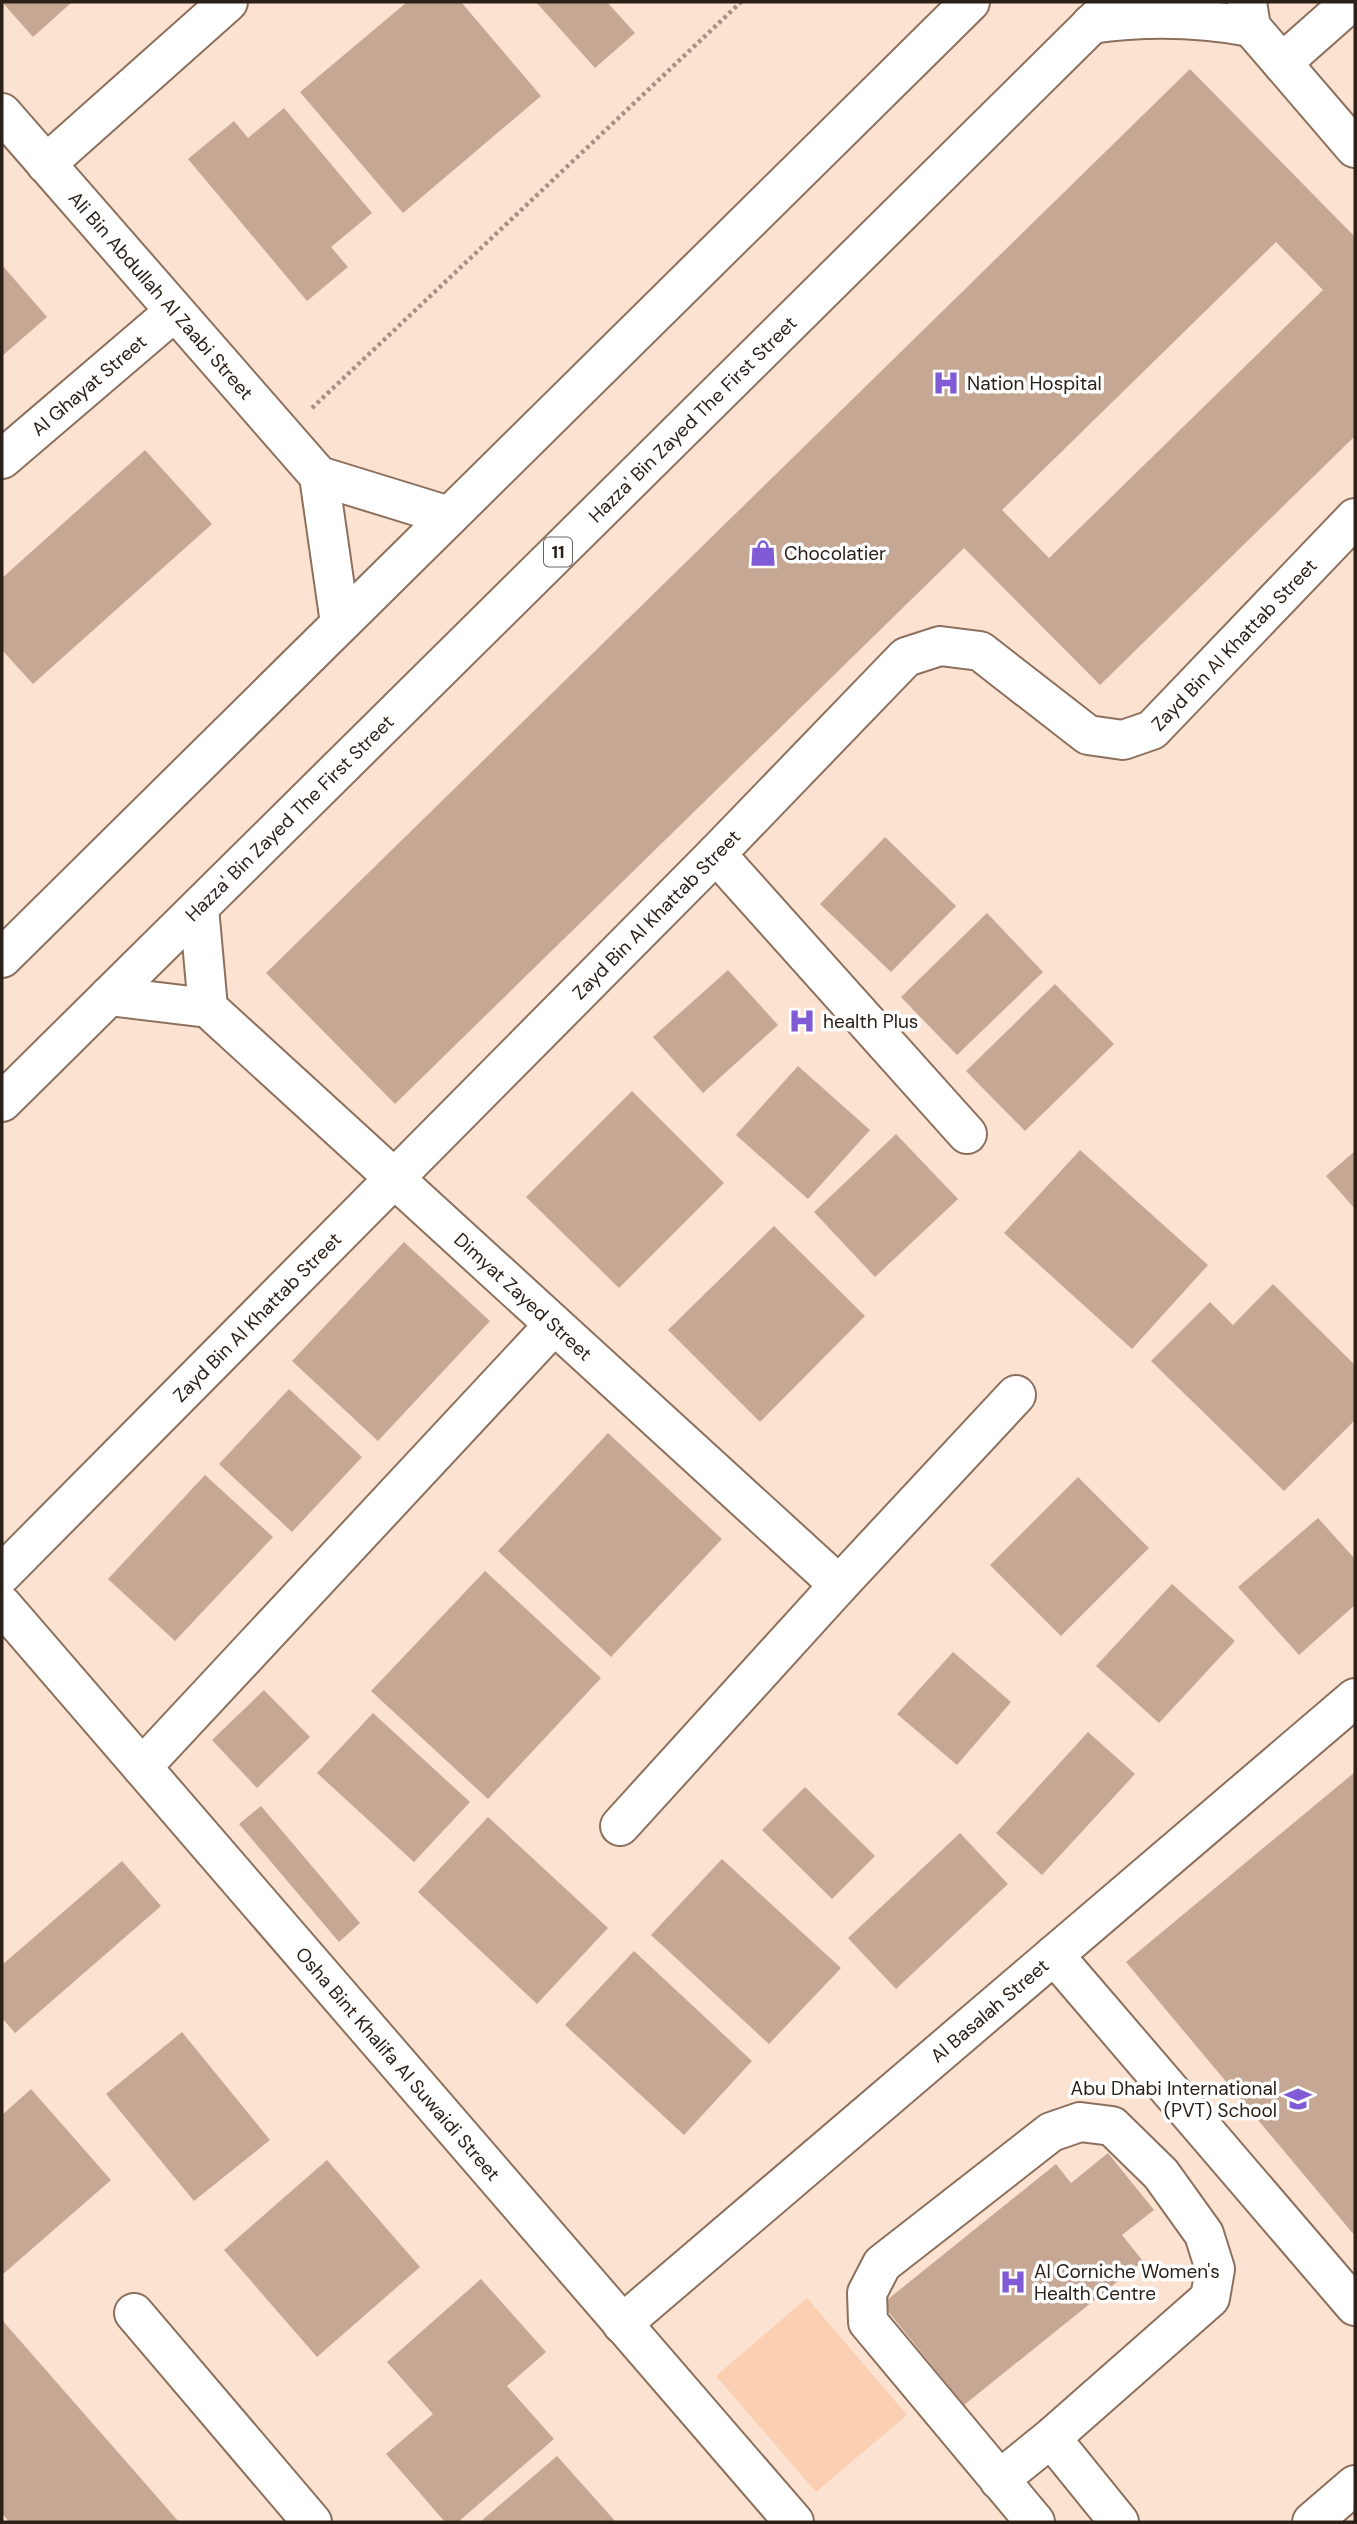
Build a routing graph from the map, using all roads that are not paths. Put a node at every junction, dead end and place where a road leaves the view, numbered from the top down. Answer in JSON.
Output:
{"nodes":[{"id":1,"x":228,"y":2,"type":"edge"},
{"id":2,"x":970,"y":2,"type":"edge"},
{"id":3,"x":1351,"y":2,"type":"edge"},
{"id":4,"x":1102,"y":13,"type":"edge"},
{"id":5,"x":1249,"y":14,"type":"edge"},
{"id":6,"x":1282,"y":63,"type":"junction"},
{"id":7,"x":2,"y":113,"type":"edge"},
{"id":8,"x":1353,"y":141,"type":"edge"},
{"id":9,"x":46,"y":164,"type":"junction"},
{"id":10,"x":174,"y":312,"type":"junction"},
{"id":11,"x":2,"y":459,"type":"edge"},
{"id":12,"x":318,"y":476,"type":"junction"},
{"id":13,"x":449,"y":516,"type":"junction"},
{"id":14,"x":1355,"y":518,"type":"edge"},
{"id":15,"x":340,"y":623,"type":"junction"},
{"id":16,"x":716,"y":854,"type":"junction"},
{"id":17,"x":200,"y":908,"type":"junction"},
{"id":18,"x":2,"y":958,"type":"edge"},
{"id":19,"x":109,"y":996,"type":"junction"},
{"id":20,"x":208,"y":1008,"type":"junction"},
{"id":21,"x":2,"y":1102,"type":"edge"},
{"id":22,"x":967,"y":1134,"type":"dead end"},
{"id":23,"x":394,"y":1178,"type":"junction"},
{"id":24,"x":554,"y":1325,"type":"junction"},
{"id":25,"x":1016,"y":1395,"type":"dead end"},
{"id":26,"x":2,"y":1574,"type":"edge"},
{"id":27,"x":839,"y":1585,"type":"junction"},
{"id":28,"x":2,"y":1605,"type":"edge"},
{"id":29,"x":1355,"y":1698,"type":"edge"},
{"id":30,"x":142,"y":1767,"type":"junction"},
{"id":31,"x":621,"y":1826,"type":"dead end"},
{"id":32,"x":1054,"y":1955,"type":"junction"},
{"id":33,"x":1355,"y":2306,"type":"edge"},
{"id":34,"x":134,"y":2313,"type":"dead end"},
{"id":35,"x":622,"y":2323,"type":"junction"},
{"id":36,"x":1051,"y":2438,"type":"junction"},
{"id":37,"x":999,"y":2480,"type":"junction"},
{"id":38,"x":1355,"y":2485,"type":"edge"},
{"id":39,"x":312,"y":2522,"type":"edge"},
{"id":40,"x":794,"y":2522,"type":"edge"},
{"id":41,"x":1035,"y":2522,"type":"edge"},
{"id":42,"x":1119,"y":2522,"type":"edge"},
{"id":43,"x":1312,"y":2522,"type":"edge"}],
"edges":[{"from":1,"to":9,"type":"street"},
{"from":2,"to":13,"type":"street"},
{"from":3,"to":6,"type":"street"},
{"from":4,"to":5,"type":"street"},
{"from":4,"to":17,"type":"street","name":"Hazza' Bin Zayed The First Street","number":"11"},
{"from":5,"to":6,"type":"street"},
{"from":6,"to":8,"type":"street"},
{"from":7,"to":9,"type":"street","name":"Ali Bin Abdullah Al Zaabi Street"},
{"from":9,"to":10,"type":"street","name":"Ali Bin Abdullah Al Zaabi Street"},
{"from":10,"to":11,"type":"street","name":"Al Ghayat Street"},
{"from":10,"to":12,"type":"street","name":"Ali Bin Abdullah Al Zaabi Street"},
{"from":12,"to":13,"type":"street"},
{"from":12,"to":15,"type":"street"},
{"from":13,"to":15,"type":"street"},
{"from":14,"to":16,"type":"street","name":"Zayd Bin Al Khattab Street"},
{"from":15,"to":18,"type":"street"},
{"from":16,"to":22,"type":"street"},
{"from":16,"to":23,"type":"street","name":"Zayd Bin Al Khattab Street"},
{"from":17,"to":19,"type":"street","name":"Hazza' Bin Zayed The First Street","number":"11"},
{"from":17,"to":20,"type":"street"},
{"from":19,"to":20,"type":"street"},
{"from":19,"to":21,"type":"street","name":"Hazza' Bin Zayed The First Street","number":"11"},
{"from":20,"to":23,"type":"street","name":"Dimyat Zayed Street"},
{"from":23,"to":24,"type":"street","name":"Dimyat Zayed Street"},
{"from":23,"to":26,"type":"street","name":"Zayd Bin Al Khattab Street"},
{"from":24,"to":27,"type":"street","name":"Dimyat Zayed Street"},
{"from":24,"to":30,"type":"street"},
{"from":25,"to":27,"type":"street"},
{"from":27,"to":31,"type":"street"},
{"from":28,"to":30,"type":"street","name":"Osha Bint Khalifa Al Suwaidi Street"},
{"from":29,"to":32,"type":"street","name":"Al Basalah Street"},
{"from":30,"to":35,"type":"street","name":"Osha Bint Khalifa Al Suwaidi Street"},
{"from":32,"to":33,"type":"street"},
{"from":32,"to":35,"type":"street","name":"Al Basalah Street"},
{"from":34,"to":39,"type":"street"},
{"from":35,"to":40,"type":"street","name":"Osha Bint Khalifa Al Suwaidi Street"},
{"from":36,"to":37,"type":"street"},
{"from":36,"to":37,"type":"street"},
{"from":36,"to":42,"type":"street"},
{"from":37,"to":41,"type":"street"},
{"from":38,"to":43,"type":"street"}]}
